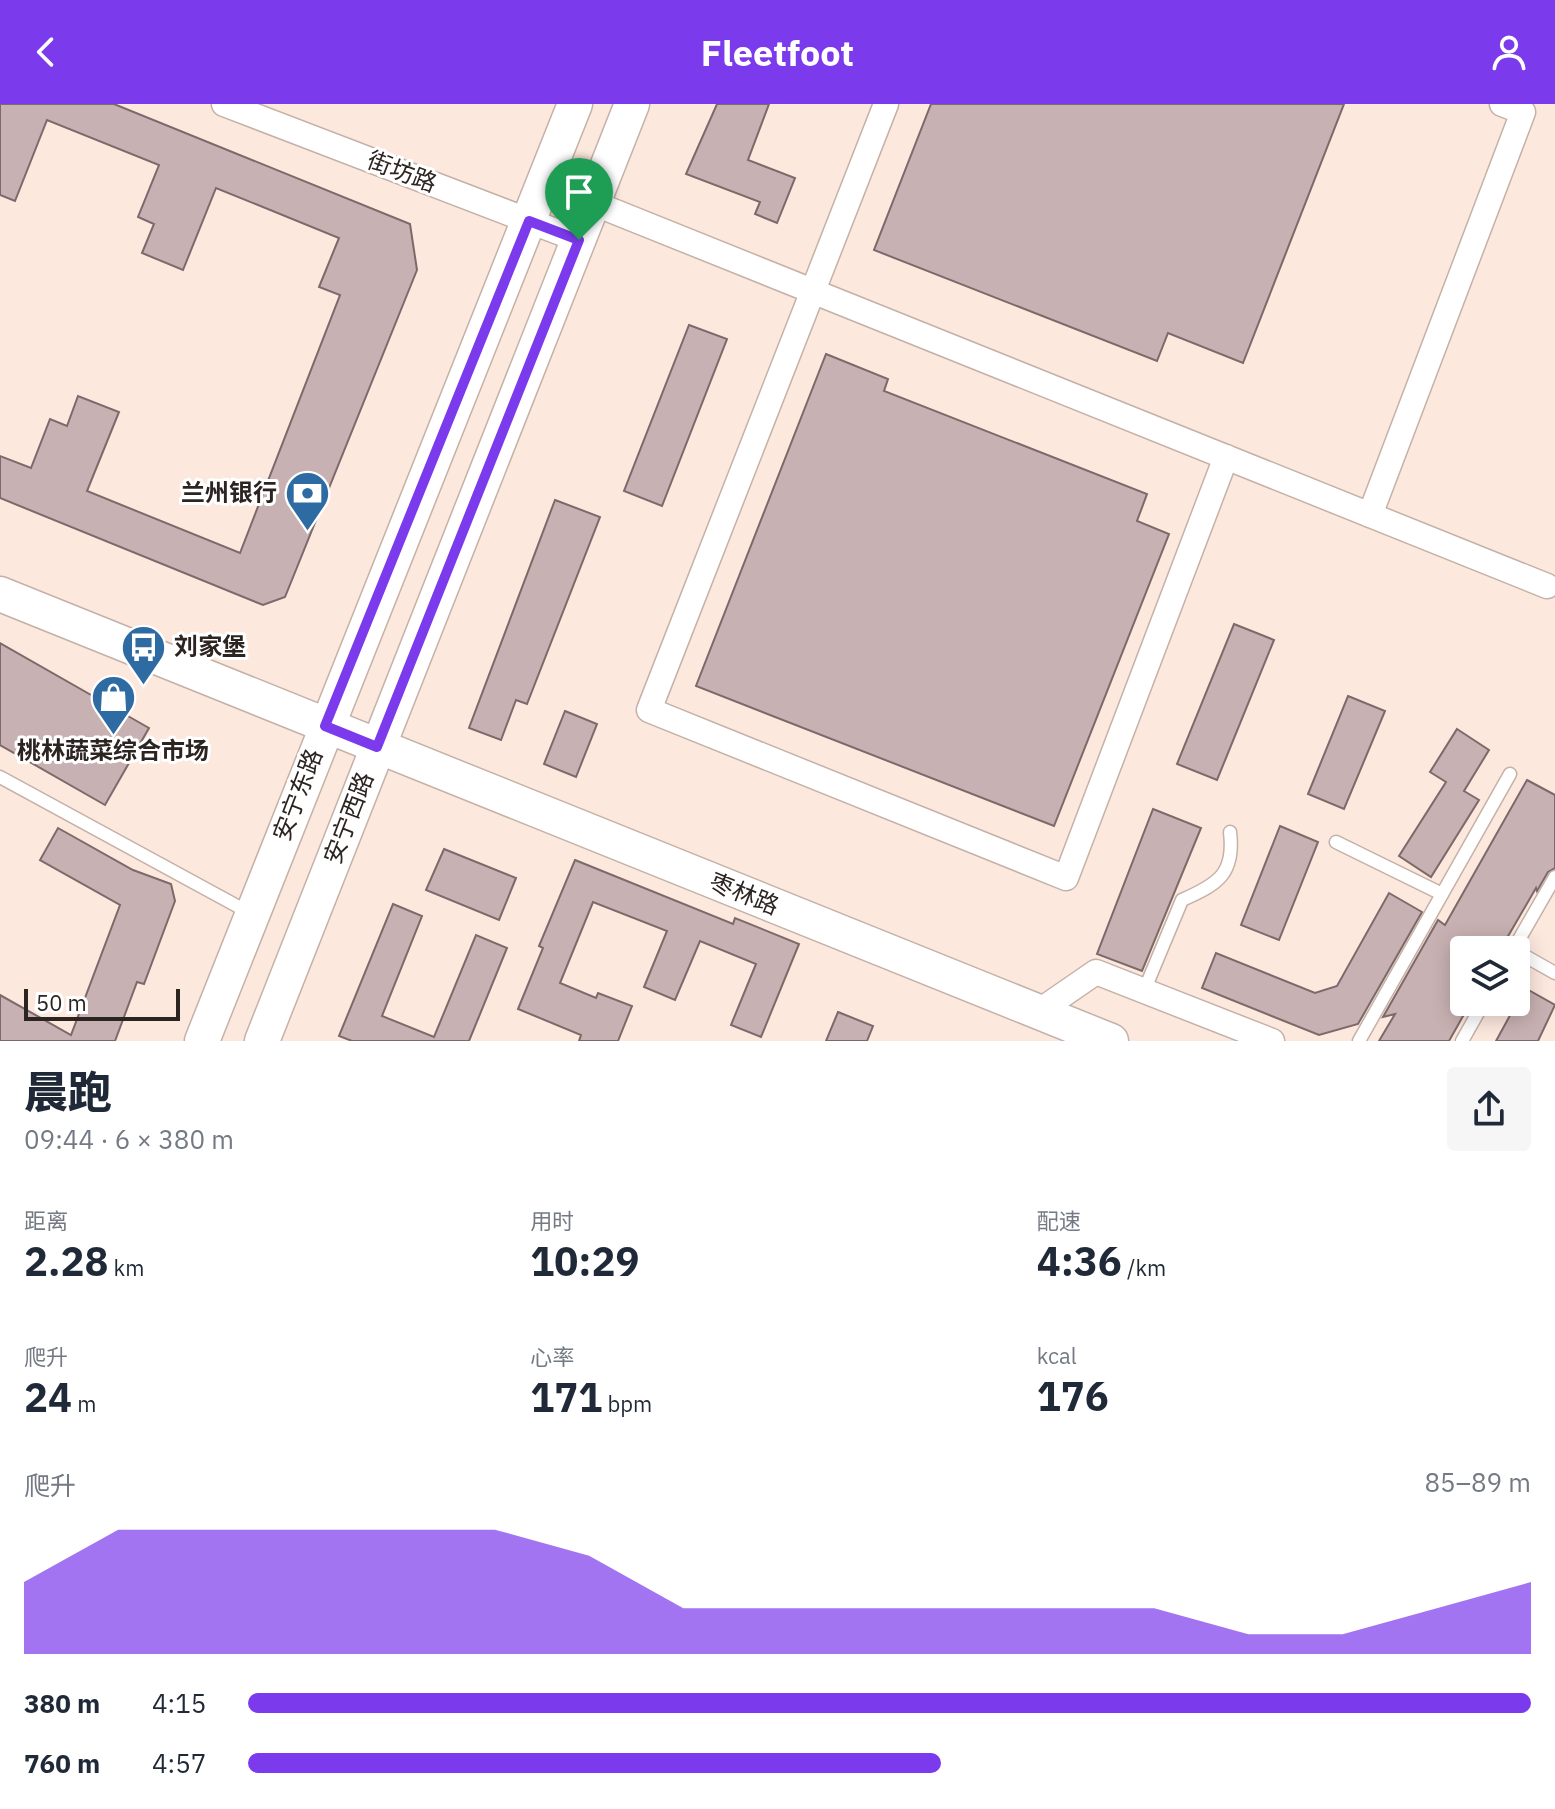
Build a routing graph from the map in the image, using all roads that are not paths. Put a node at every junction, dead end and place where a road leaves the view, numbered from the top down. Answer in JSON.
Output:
{"nodes":[{"id":1,"x":224,"y":104,"type":"edge"},
{"id":2,"x":575,"y":104,"type":"edge"},
{"id":3,"x":632,"y":104,"type":"edge"},
{"id":4,"x":886,"y":104,"type":"edge"},
{"id":5,"x":1502,"y":104,"type":"edge"},
{"id":6,"x":593,"y":203,"type":"junction"},
{"id":7,"x":529,"y":221,"type":"junction"},
{"id":8,"x":579,"y":240,"type":"junction"},
{"id":9,"x":813,"y":292,"type":"junction"},
{"id":10,"x":1226,"y":457,"type":"junction"},
{"id":11,"x":1370,"y":515,"type":"junction"},
{"id":12,"x":1547,"y":586,"type":"dead end"},
{"id":13,"x":0,"y":594,"type":"edge"},
{"id":14,"x":325,"y":726,"type":"junction"},
{"id":15,"x":377,"y":747,"type":"junction"},
{"id":16,"x":1510,"y":774,"type":"dead end"},
{"id":17,"x":0,"y":777,"type":"edge"},
{"id":18,"x":1230,"y":832,"type":"dead end"},
{"id":19,"x":1336,"y":842,"type":"dead end"},
{"id":20,"x":1555,"y":877,"type":"edge"},
{"id":21,"x":1442,"y":894,"type":"junction"},
{"id":22,"x":251,"y":914,"type":"junction"},
{"id":23,"x":1522,"y":936,"type":"edge"},
{"id":24,"x":1530,"y":959,"type":"edge"},
{"id":25,"x":1555,"y":973,"type":"edge"},
{"id":26,"x":1144,"y":991,"type":"junction"},
{"id":27,"x":1038,"y":1012,"type":"junction"},
{"id":28,"x":1476,"y":1016,"type":"edge"},
{"id":29,"x":202,"y":1041,"type":"edge"},
{"id":30,"x":262,"y":1041,"type":"edge"},
{"id":31,"x":1111,"y":1041,"type":"edge"},
{"id":32,"x":1272,"y":1041,"type":"edge"},
{"id":33,"x":1359,"y":1041,"type":"edge"},
{"id":34,"x":1462,"y":1041,"type":"edge"}],
"edges":[{"from":1,"to":7,"type":"street","name":"街坊路"},
{"from":2,"to":7,"type":"main road","name":"安宁东路"},
{"from":3,"to":6,"type":"main road","name":"安宁西路"},
{"from":4,"to":9,"type":"street"},
{"from":5,"to":11,"type":"street"},
{"from":6,"to":8,"type":"main road","name":"安宁西路"},
{"from":6,"to":9,"type":"street"},
{"from":7,"to":8,"type":"street","name":"街坊路"},
{"from":7,"to":14,"type":"main road","name":"安宁东路"},
{"from":8,"to":15,"type":"main road","name":"安宁西路"},
{"from":9,"to":10,"type":"street"},
{"from":9,"to":10,"type":"street"},
{"from":10,"to":11,"type":"street"},
{"from":11,"to":12,"type":"street"},
{"from":13,"to":14,"type":"main road","name":"枣林路"},
{"from":14,"to":15,"type":"main road","name":"枣林路"},
{"from":14,"to":22,"type":"main road","name":"安宁东路"},
{"from":15,"to":27,"type":"main road","name":"枣林路"},
{"from":15,"to":30,"type":"main road","name":"安宁西路"},
{"from":16,"to":21,"type":"lane"},
{"from":17,"to":22,"type":"lane"},
{"from":18,"to":26,"type":"lane"},
{"from":19,"to":21,"type":"lane"},
{"from":20,"to":23,"type":"lane"},
{"from":21,"to":33,"type":"lane"},
{"from":22,"to":29,"type":"main road","name":"安宁东路"},
{"from":24,"to":25,"type":"lane"},
{"from":26,"to":27,"type":"street"},
{"from":26,"to":32,"type":"street"},
{"from":27,"to":31,"type":"main road","name":"枣林路"},
{"from":28,"to":34,"type":"lane"}]}
